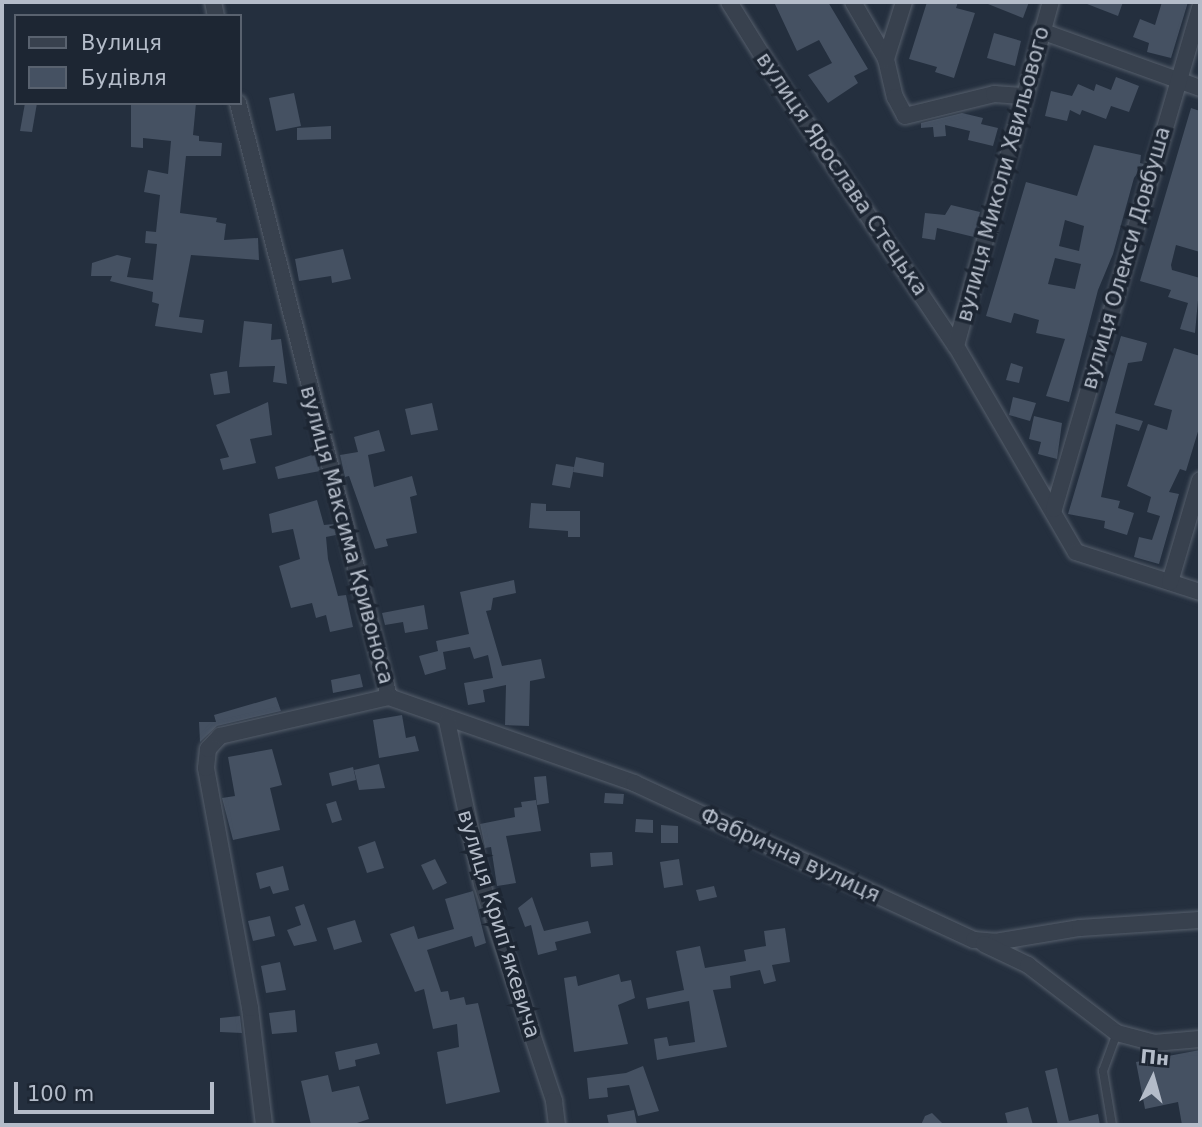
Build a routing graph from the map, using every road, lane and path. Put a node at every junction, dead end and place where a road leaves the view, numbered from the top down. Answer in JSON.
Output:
{"nodes":[{"id":1,"x":729,"y":2,"type":"edge"},
{"id":2,"x":853,"y":2,"type":"edge"},
{"id":3,"x":904,"y":2,"type":"edge"},
{"id":4,"x":1051,"y":2,"type":"edge"},
{"id":5,"x":1200,"y":8,"type":"edge"},
{"id":6,"x":1041,"y":31,"type":"junction"},
{"id":7,"x":886,"y":59,"type":"junction"},
{"id":8,"x":1177,"y":79,"type":"junction"},
{"id":9,"x":1200,"y":88,"type":"edge"},
{"id":10,"x":1022,"y":96,"type":"junction"},
{"id":11,"x":239,"y":105,"type":"edge"},
{"id":12,"x":956,"y":346,"type":"junction"},
{"id":13,"x":1200,"y":480,"type":"edge"},
{"id":14,"x":1054,"y":509,"type":"junction"},
{"id":15,"x":1170,"y":582,"type":"junction"},
{"id":16,"x":1200,"y":592,"type":"edge"},
{"id":17,"x":389,"y":697,"type":"junction"},
{"id":18,"x":447,"y":721,"type":"junction"},
{"id":19,"x":1200,"y":920,"type":"edge"},
{"id":20,"x":974,"y":940,"type":"junction"},
{"id":21,"x":1117,"y":1033,"type":"junction"},
{"id":22,"x":1200,"y":1039,"type":"edge"},
{"id":23,"x":264,"y":1125,"type":"edge"},
{"id":24,"x":557,"y":1125,"type":"edge"},
{"id":25,"x":1112,"y":1125,"type":"edge"}],
"edges":[{"from":1,"to":12,"type":"street","name":"вулиця Ярослава Стецька"},
{"from":2,"to":7,"type":"street"},
{"from":3,"to":7,"type":"street"},
{"from":4,"to":6,"type":"street","name":"вулиця Миколи Хвильового"},
{"from":5,"to":8,"type":"street","name":"вулиця Олекси Довбуша"},
{"from":6,"to":8,"type":"street"},
{"from":6,"to":10,"type":"street","name":"вулиця Миколи Хвильового"},
{"from":7,"to":10,"type":"street"},
{"from":8,"to":9,"type":"street"},
{"from":8,"to":14,"type":"street","name":"вулиця Олекси Довбуша"},
{"from":10,"to":12,"type":"street","name":"вулиця Миколи Хвильового"},
{"from":11,"to":17,"type":"street","name":"вулиця Максима Кривоноса"},
{"from":12,"to":14,"type":"street","name":"вулиця Ярослава Стецька"},
{"from":13,"to":15,"type":"street"},
{"from":14,"to":15,"type":"street","name":"вулиця Ярослава Стецька"},
{"from":15,"to":16,"type":"street","name":"вулиця Ярослава Стецька"},
{"from":17,"to":18,"type":"street","name":"Фабрична вулиця"},
{"from":17,"to":23,"type":"street","name":"вулиця Максима Кривоноса"},
{"from":18,"to":20,"type":"street","name":"Фабрична вулиця"},
{"from":18,"to":24,"type":"street","name":"вулиця Крипʼякевича"},
{"from":19,"to":20,"type":"street","name":"Фабрична вулиця"},
{"from":20,"to":21,"type":"street"},
{"from":21,"to":22,"type":"street"},
{"from":21,"to":25,"type":"lane"}]}
